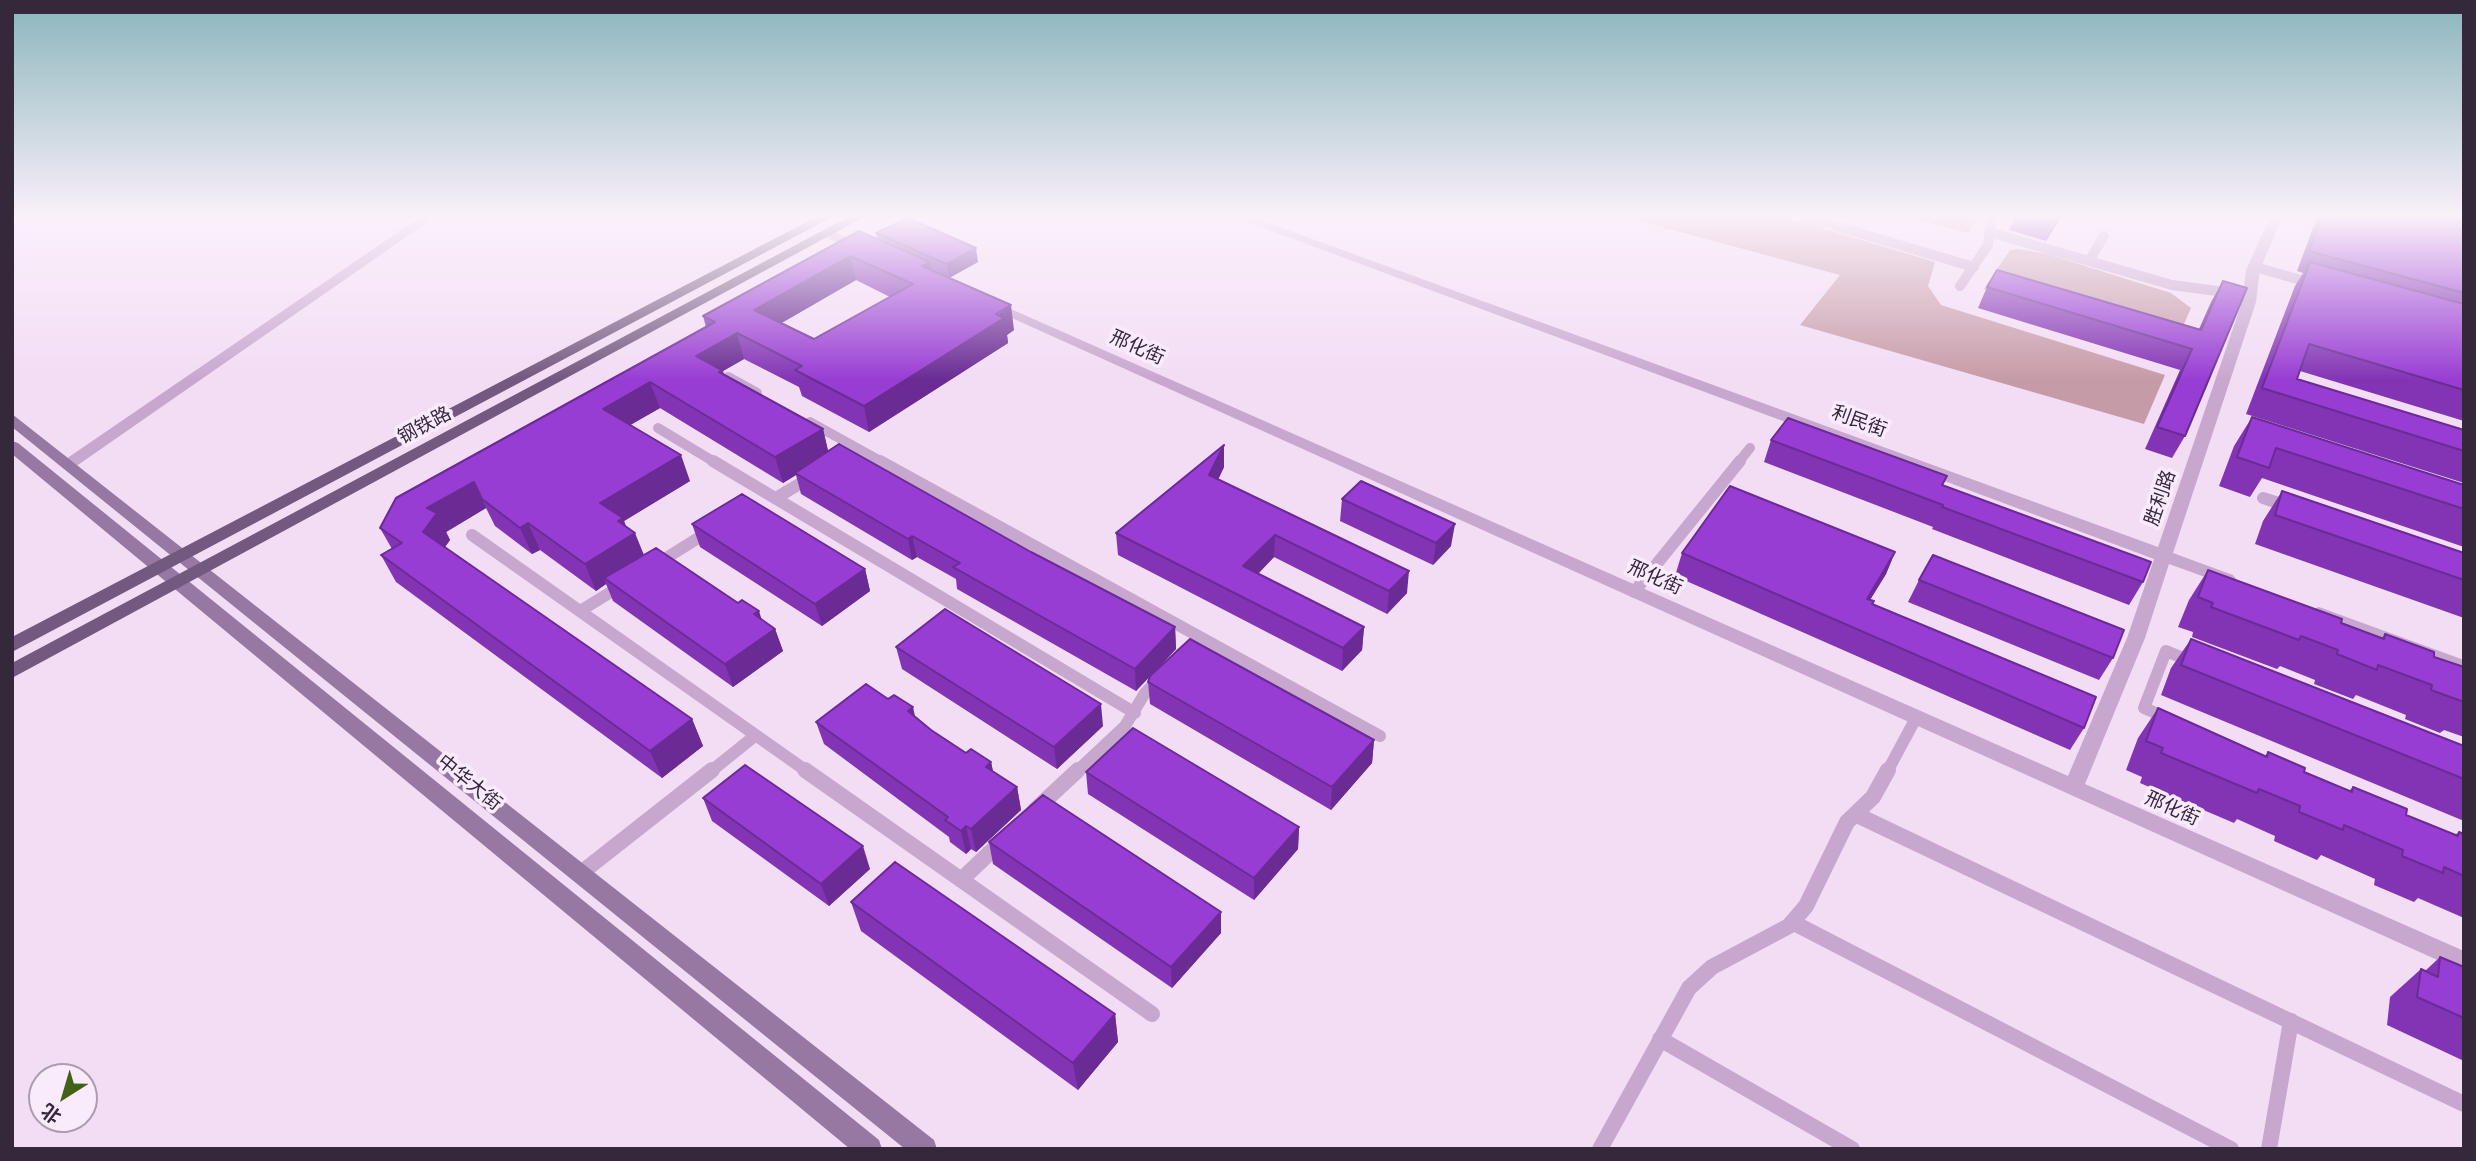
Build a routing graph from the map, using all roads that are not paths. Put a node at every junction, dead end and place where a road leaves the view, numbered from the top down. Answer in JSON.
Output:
{"nodes":[{"id":1,"x":350,"y":271,"type":"edge"},
{"id":2,"x":737,"y":271,"type":"edge"},
{"id":3,"x":743,"y":271,"type":"edge"},
{"id":4,"x":1388,"y":271,"type":"edge"},
{"id":5,"x":1971,"y":271,"type":"edge"},
{"id":6,"x":2124,"y":271,"type":"edge"},
{"id":7,"x":2254,"y":271,"type":"edge"},
{"id":8,"x":2270,"y":271,"type":"edge"},
{"id":9,"x":2320,"y":285,"type":"edge"},
{"id":10,"x":1960,"y":286,"type":"dead end"},
{"id":11,"x":2250,"y":293,"type":"junction"},
{"id":12,"x":979,"y":301,"type":"edge"},
{"id":13,"x":728,"y":377,"type":"edge"},
{"id":14,"x":775,"y":403,"type":"edge"},
{"id":15,"x":798,"y":416,"type":"edge"},
{"id":16,"x":12,"y":419,"type":"edge"},
{"id":17,"x":658,"y":428,"type":"dead end"},
{"id":18,"x":12,"y":446,"type":"edge"},
{"id":19,"x":857,"y":448,"type":"junction"},
{"id":20,"x":1750,"y":449,"type":"dead end"},
{"id":21,"x":846,"y":455,"type":"edge"},
{"id":22,"x":69,"y":464,"type":"junction"},
{"id":23,"x":822,"y":470,"type":"edge"},
{"id":24,"x":772,"y":496,"type":"junction"},
{"id":25,"x":2263,"y":498,"type":"dead end"},
{"id":26,"x":757,"y":501,"type":"edge"},
{"id":27,"x":2301,"y":511,"type":"edge"},
{"id":28,"x":721,"y":523,"type":"edge"},
{"id":29,"x":471,"y":535,"type":"dead end"},
{"id":30,"x":183,"y":555,"type":"junction"},
{"id":31,"x":2164,"y":556,"type":"junction"},
{"id":32,"x":161,"y":567,"type":"junction"},
{"id":33,"x":201,"y":570,"type":"junction"},
{"id":34,"x":178,"y":582,"type":"junction"},
{"id":35,"x":2242,"y":584,"type":"edge"},
{"id":36,"x":1634,"y":592,"type":"junction"},
{"id":37,"x":2307,"y":609,"type":"edge"},
{"id":38,"x":580,"y":611,"type":"junction"},
{"id":39,"x":12,"y":645,"type":"edge"},
{"id":40,"x":1174,"y":666,"type":"edge"},
{"id":41,"x":2205,"y":666,"type":"edge"},
{"id":42,"x":2464,"y":667,"type":"edge"},
{"id":43,"x":12,"y":671,"type":"edge"},
{"id":44,"x":1135,"y":713,"type":"junction"},
{"id":45,"x":1916,"y":718,"type":"junction"},
{"id":46,"x":2182,"y":724,"type":"edge"},
{"id":47,"x":756,"y":735,"type":"junction"},
{"id":48,"x":1380,"y":736,"type":"dead end"},
{"id":49,"x":2073,"y":788,"type":"junction"},
{"id":50,"x":1857,"y":814,"type":"junction"},
{"id":51,"x":1028,"y":817,"type":"edge"},
{"id":52,"x":1009,"y":835,"type":"edge"},
{"id":53,"x":581,"y":873,"type":"junction"},
{"id":54,"x":961,"y":880,"type":"junction"},
{"id":55,"x":1792,"y":922,"type":"junction"},
{"id":56,"x":2464,"y":962,"type":"edge"},
{"id":57,"x":1152,"y":1014,"type":"dead end"},
{"id":58,"x":2291,"y":1021,"type":"junction"},
{"id":59,"x":1660,"y":1039,"type":"junction"},
{"id":60,"x":2464,"y":1104,"type":"edge"},
{"id":61,"x":870,"y":1149,"type":"edge"},
{"id":62,"x":925,"y":1149,"type":"edge"},
{"id":63,"x":1600,"y":1149,"type":"edge"},
{"id":64,"x":1852,"y":1149,"type":"edge"},
{"id":65,"x":2231,"y":1149,"type":"edge"},
{"id":66,"x":2269,"y":1149,"type":"edge"}],
"edges":[{"from":1,"to":22,"type":"street"},
{"from":2,"to":30,"type":"main road","name":"钢铁路"},
{"from":3,"to":33,"type":"main road","name":"钢铁路"},
{"from":4,"to":31,"type":"street","name":"利民街"},
{"from":5,"to":10,"type":"lane"},
{"from":6,"to":11,"type":"lane"},
{"from":7,"to":11,"type":"street","name":"胜利路"},
{"from":8,"to":9,"type":"lane"},
{"from":11,"to":31,"type":"street","name":"胜利路"},
{"from":12,"to":36,"type":"street","name":"邢化街"},
{"from":13,"to":14,"type":"lane"},
{"from":15,"to":19,"type":"lane"},
{"from":16,"to":22,"type":"street","name":"中华大街"},
{"from":17,"to":24,"type":"lane"},
{"from":18,"to":32,"type":"street","name":"中华大街"},
{"from":19,"to":21,"type":"lane"},
{"from":19,"to":48,"type":"lane"},
{"from":20,"to":36,"type":"lane"},
{"from":22,"to":30,"type":"street","name":"中华大街"},
{"from":23,"to":24,"type":"lane"},
{"from":24,"to":26,"type":"lane"},
{"from":24,"to":44,"type":"lane"},
{"from":25,"to":27,"type":"lane"},
{"from":28,"to":38,"type":"lane"},
{"from":29,"to":38,"type":"lane"},
{"from":30,"to":32,"type":"main road","name":"钢铁路"},
{"from":30,"to":33,"type":"street","name":"中华大街"},
{"from":31,"to":35,"type":"street","name":"利民街"},
{"from":31,"to":49,"type":"street","name":"胜利路"},
{"from":32,"to":34,"type":"street","name":"中华大街"},
{"from":32,"to":39,"type":"main road","name":"钢铁路"},
{"from":33,"to":34,"type":"main road","name":"钢铁路"},
{"from":33,"to":53,"type":"street","name":"中华大街"},
{"from":34,"to":43,"type":"main road","name":"钢铁路"},
{"from":34,"to":61,"type":"street","name":"中华大街"},
{"from":36,"to":45,"type":"street","name":"邢化街"},
{"from":37,"to":42,"type":"street"},
{"from":38,"to":47,"type":"lane"},
{"from":40,"to":44,"type":"lane"},
{"from":41,"to":46,"type":"lane"},
{"from":44,"to":51,"type":"lane"},
{"from":45,"to":49,"type":"street","name":"邢化街"},
{"from":45,"to":50,"type":"lane"},
{"from":47,"to":53,"type":"lane"},
{"from":47,"to":54,"type":"lane"},
{"from":49,"to":56,"type":"street","name":"邢化街"},
{"from":50,"to":55,"type":"lane"},
{"from":50,"to":58,"type":"lane"},
{"from":52,"to":54,"type":"lane"},
{"from":53,"to":62,"type":"street","name":"中华大街"},
{"from":54,"to":57,"type":"lane"},
{"from":55,"to":59,"type":"lane"},
{"from":55,"to":65,"type":"lane"},
{"from":58,"to":60,"type":"lane"},
{"from":58,"to":66,"type":"lane"},
{"from":59,"to":63,"type":"lane"},
{"from":59,"to":64,"type":"lane"}]}
